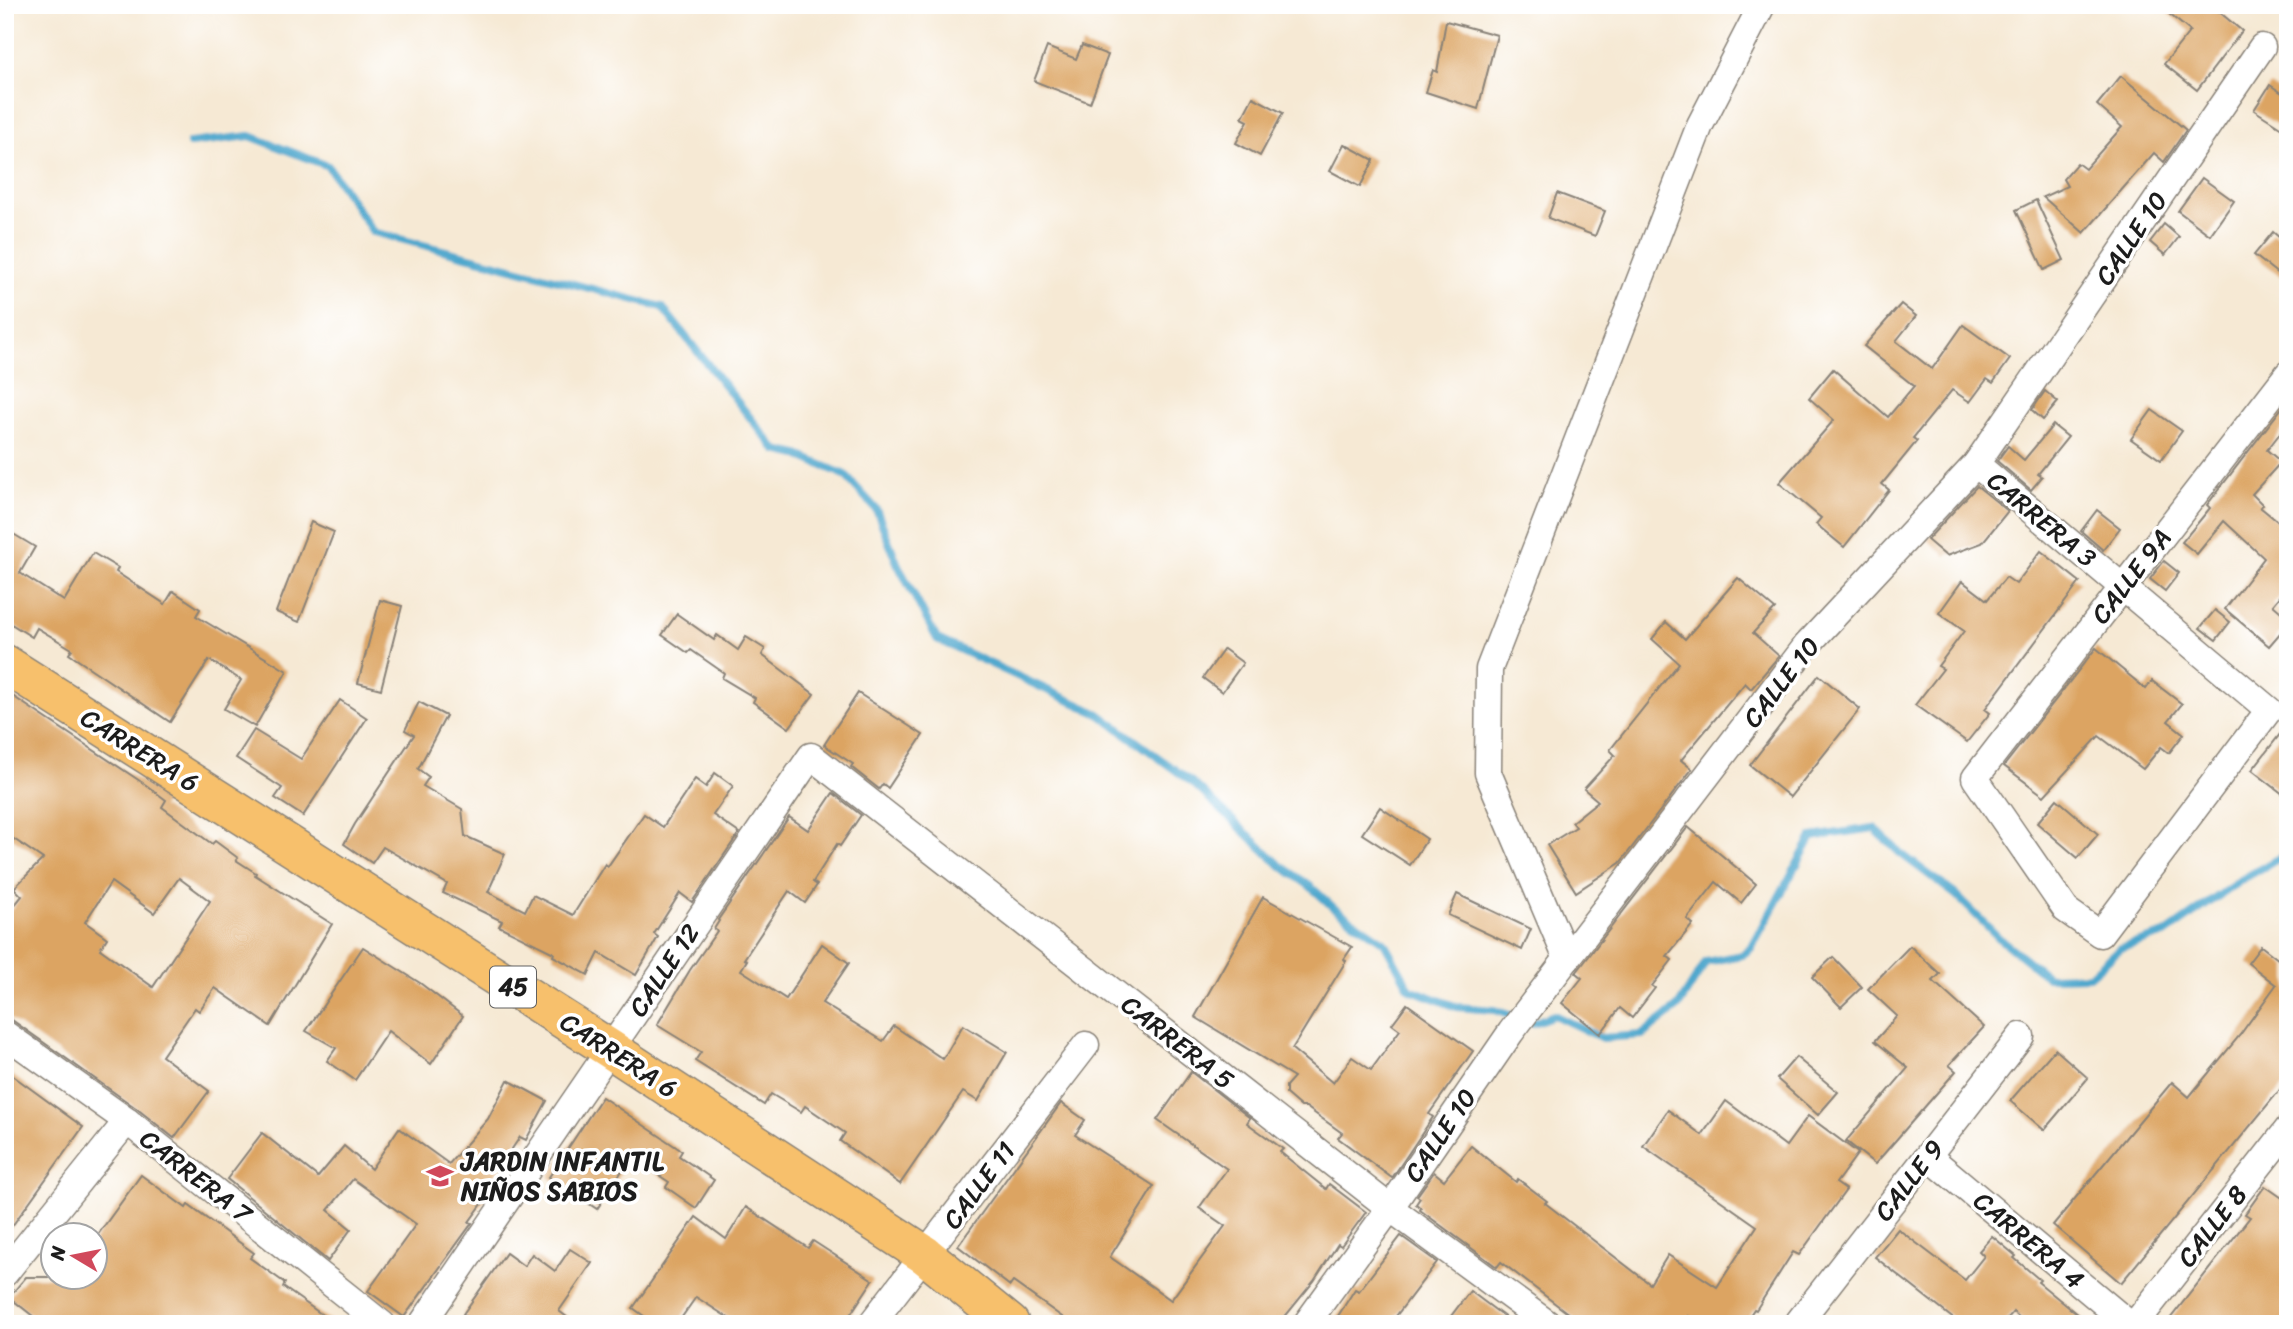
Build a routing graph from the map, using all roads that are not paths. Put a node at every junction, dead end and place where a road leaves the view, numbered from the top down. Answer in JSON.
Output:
{"nodes":[{"id":1,"x":1762,"y":5,"type":"edge"},
{"id":2,"x":2262,"y":47,"type":"dead end"},
{"id":3,"x":2288,"y":373,"type":"edge"},
{"id":4,"x":1976,"y":464,"type":"junction"},
{"id":5,"x":2122,"y":587,"type":"junction"},
{"id":6,"x":5,"y":664,"type":"edge"},
{"id":7,"x":811,"y":756,"type":"joint"},
{"id":8,"x":2100,"y":934,"type":"joint"},
{"id":9,"x":1567,"y":959,"type":"junction"},
{"id":10,"x":5,"y":1034,"type":"edge"},
{"id":11,"x":2021,"y":1036,"type":"dead end"},
{"id":12,"x":1086,"y":1045,"type":"dead end"},
{"id":13,"x":610,"y":1049,"type":"junction"},
{"id":14,"x":127,"y":1121,"type":"junction"},
{"id":15,"x":2288,"y":1129,"type":"edge"},
{"id":16,"x":1928,"y":1156,"type":"junction"},
{"id":17,"x":1391,"y":1208,"type":"junction"},
{"id":18,"x":925,"y":1255,"type":"junction"},
{"id":19,"x":5,"y":1273,"type":"edge"},
{"id":20,"x":382,"y":1324,"type":"edge"},
{"id":21,"x":422,"y":1324,"type":"edge"},
{"id":22,"x":871,"y":1324,"type":"edge"},
{"id":23,"x":1010,"y":1324,"type":"edge"},
{"id":24,"x":1306,"y":1324,"type":"edge"},
{"id":25,"x":1548,"y":1324,"type":"edge"},
{"id":26,"x":1797,"y":1324,"type":"edge"},
{"id":27,"x":2129,"y":1324,"type":"edge"},
{"id":28,"x":2136,"y":1324,"type":"edge"}],
"edges":[{"from":1,"to":9,"type":"street"},
{"from":2,"to":4,"type":"street","name":"CALLE 10"},
{"from":3,"to":5,"type":"street","name":"CALLE 9A"},
{"from":4,"to":5,"type":"street","name":"CARRERA 3"},
{"from":4,"to":9,"type":"street","name":"CALLE 10"},
{"from":5,"to":8,"type":"street","name":"CALLE 9A"},
{"from":5,"to":8,"type":"street","name":"CARRERA 3"},
{"from":6,"to":13,"type":"main road","name":"CARRERA 6","number":"45"},
{"from":7,"to":13,"type":"street","name":"CALLE 12"},
{"from":7,"to":17,"type":"street","name":"CARRERA 5"},
{"from":9,"to":17,"type":"street","name":"CALLE 10"},
{"from":10,"to":14,"type":"street","name":"CARRERA 7"},
{"from":11,"to":16,"type":"street","name":"CALLE 9"},
{"from":12,"to":18,"type":"street","name":"CALLE 11"},
{"from":13,"to":18,"type":"main road","name":"CARRERA 6","number":"45"},
{"from":13,"to":21,"type":"street","name":"CALLE 12"},
{"from":14,"to":19,"type":"street"},
{"from":14,"to":20,"type":"street","name":"CARRERA 7"},
{"from":15,"to":28,"type":"street","name":"CALLE 8"},
{"from":16,"to":26,"type":"street","name":"CALLE 9"},
{"from":16,"to":27,"type":"street","name":"CARRERA 4"},
{"from":17,"to":24,"type":"street","name":"CALLE 10"},
{"from":17,"to":25,"type":"street","name":"CARRERA 5"},
{"from":18,"to":22,"type":"street","name":"CALLE 11"},
{"from":18,"to":23,"type":"main road","name":"CARRERA 6","number":"45"}]}
